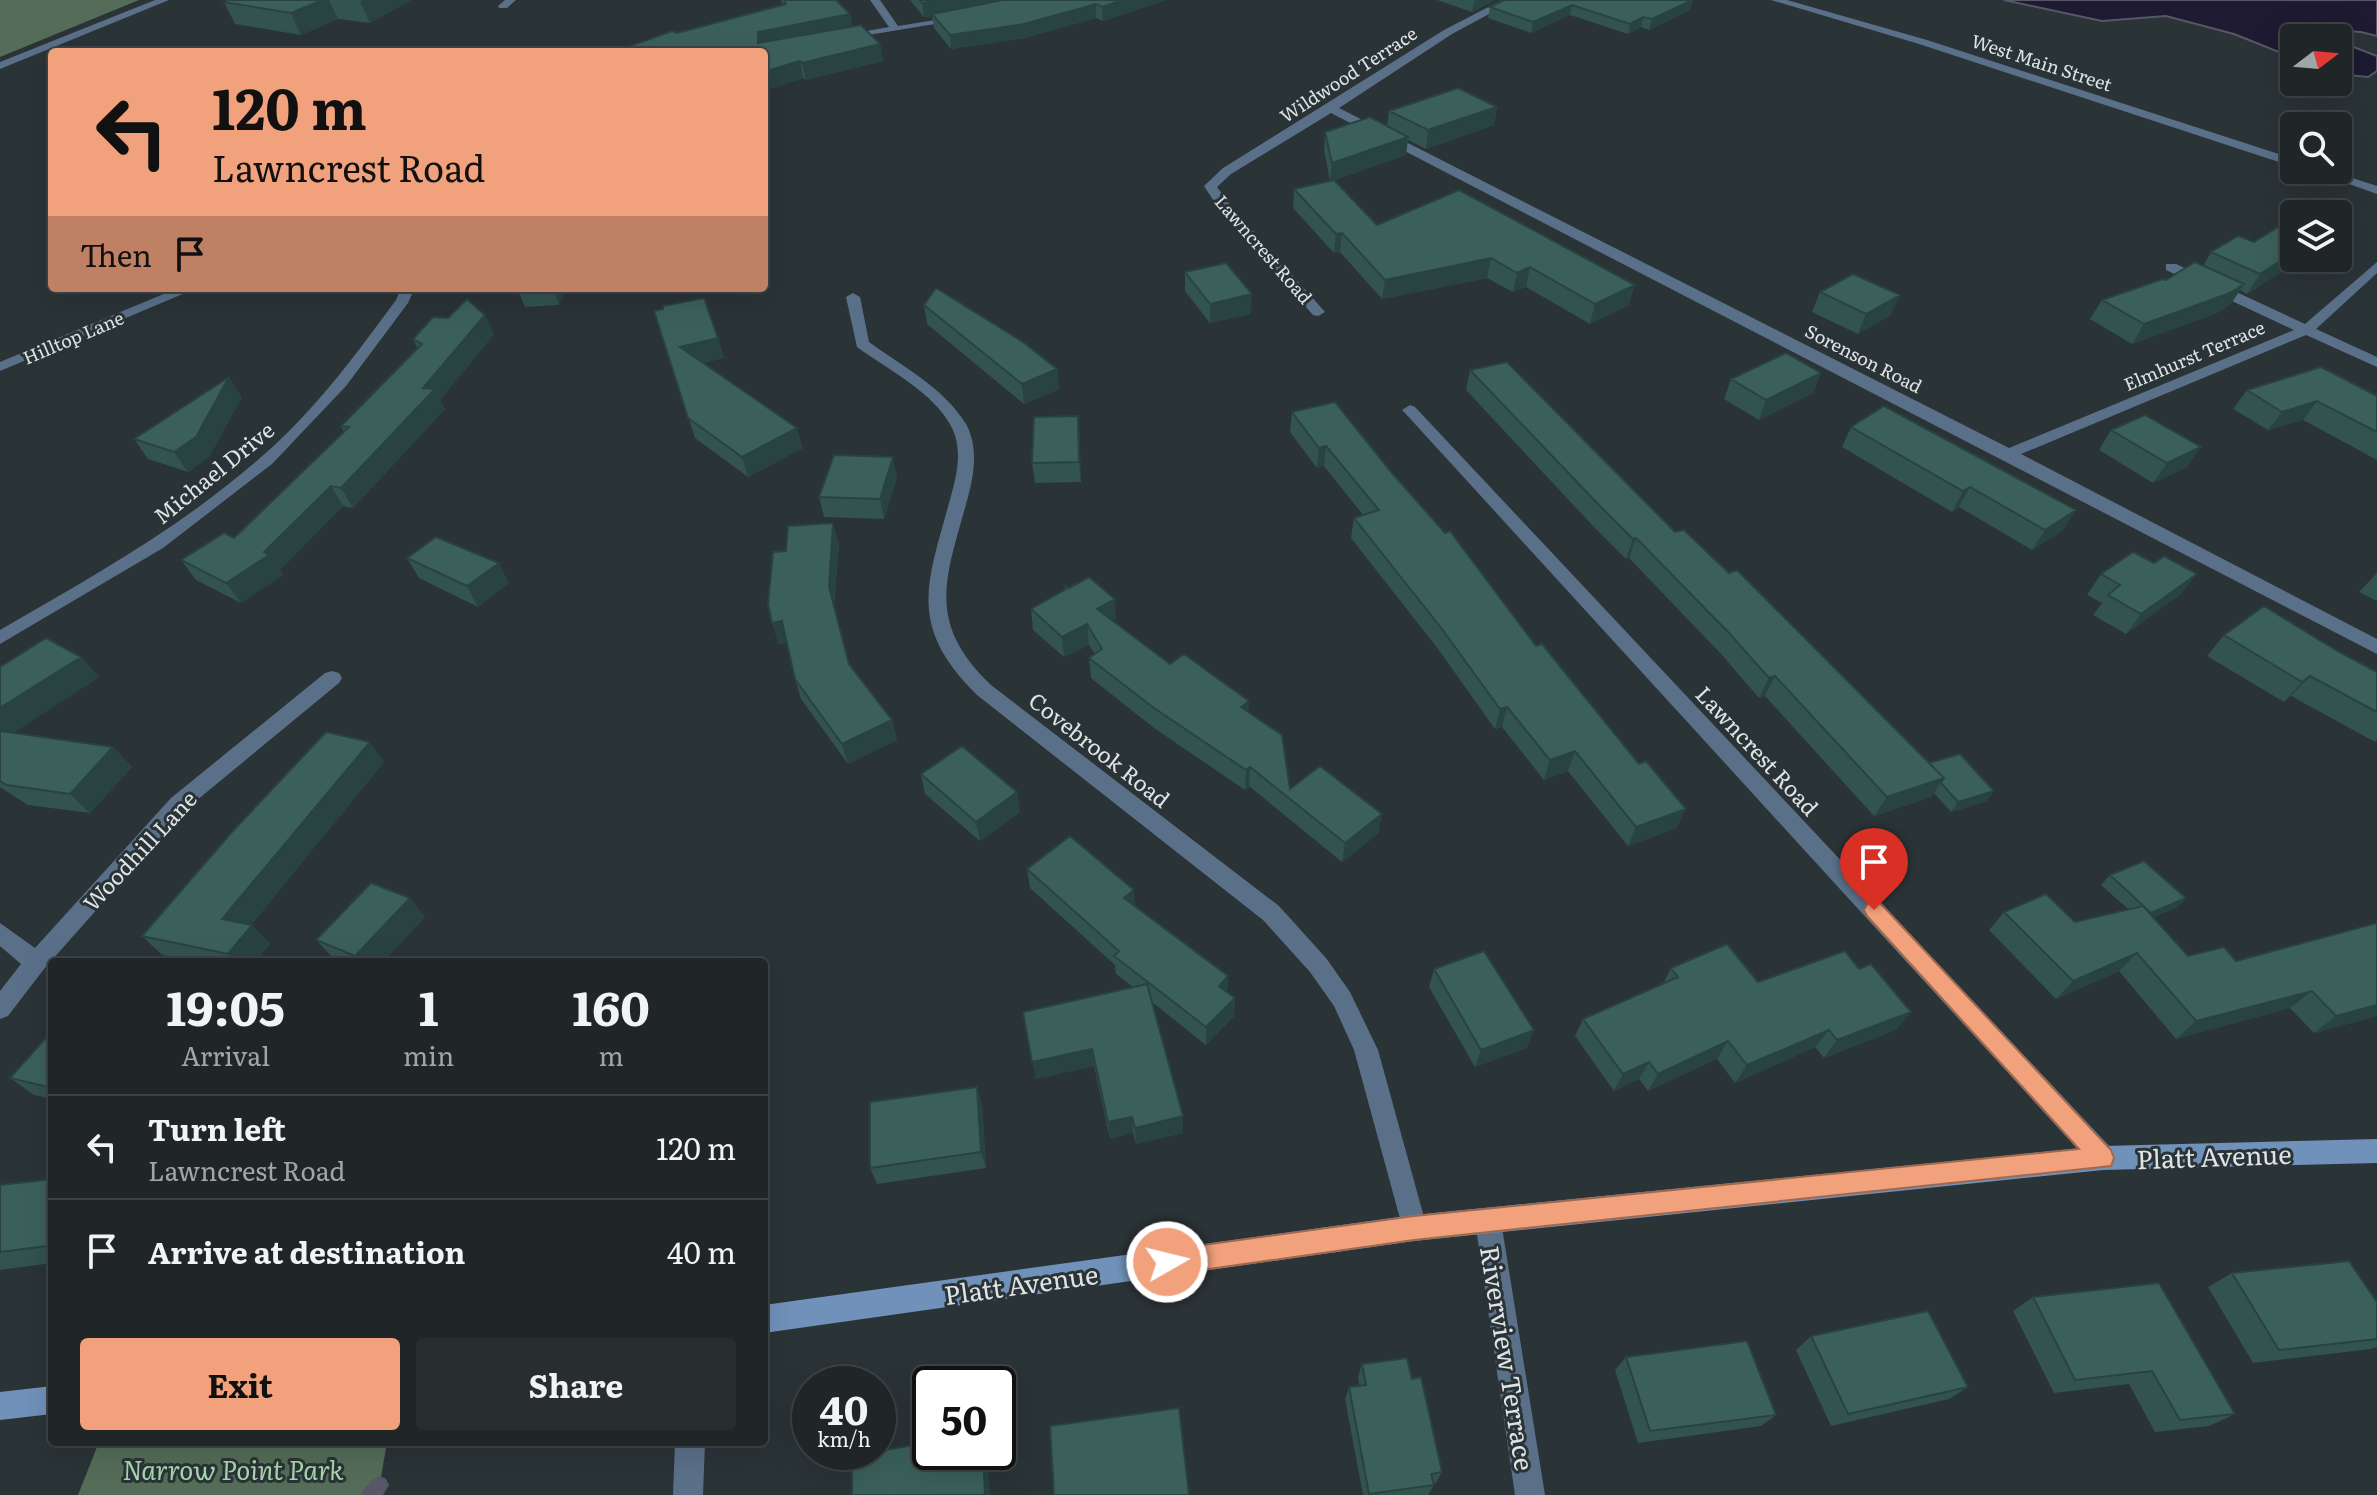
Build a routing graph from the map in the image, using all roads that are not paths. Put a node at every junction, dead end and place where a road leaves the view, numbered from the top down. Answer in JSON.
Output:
{"nodes":[{"id":1,"x":164,"y":0,"type":"edge"},
{"id":2,"x":875,"y":0,"type":"edge"},
{"id":3,"x":1510,"y":0,"type":"edge"},
{"id":4,"x":1776,"y":0,"type":"edge"},
{"id":5,"x":969,"y":17,"type":"edge"},
{"id":6,"x":895,"y":29,"type":"junction"},
{"id":7,"x":827,"y":41,"type":"edge"},
{"id":8,"x":0,"y":66,"type":"edge"},
{"id":9,"x":1331,"y":108,"type":"junction"},
{"id":10,"x":2280,"y":158,"type":"edge"},
{"id":11,"x":2352,"y":182,"type":"edge"},
{"id":12,"x":1210,"y":186,"type":"joint"},
{"id":13,"x":2377,"y":190,"type":"edge"},
{"id":14,"x":2377,"y":266,"type":"edge"},
{"id":15,"x":2171,"y":267,"type":"dead end"},
{"id":16,"x":180,"y":292,"type":"edge"},
{"id":17,"x":406,"y":292,"type":"edge"},
{"id":18,"x":853,"y":297,"type":"dead end"},
{"id":19,"x":1318,"y":312,"type":"dead end"},
{"id":20,"x":2308,"y":329,"type":"junction"},
{"id":21,"x":2377,"y":363,"type":"edge"},
{"id":22,"x":0,"y":367,"type":"edge"},
{"id":23,"x":1410,"y":410,"type":"dead end"},
{"id":24,"x":2008,"y":454,"type":"junction"},
{"id":25,"x":0,"y":638,"type":"edge"},
{"id":26,"x":2377,"y":647,"type":"edge"},
{"id":27,"x":332,"y":678,"type":"dead end"},
{"id":28,"x":0,"y":933,"type":"edge"},
{"id":29,"x":36,"y":962,"type":"junction"},
{"id":30,"x":0,"y":1009,"type":"edge"},
{"id":31,"x":2377,"y":1151,"type":"edge"},
{"id":32,"x":2103,"y":1158,"type":"junction"},
{"id":33,"x":1488,"y":1221,"type":"junction"},
{"id":34,"x":1414,"y":1228,"type":"junction"},
{"id":35,"x":768,"y":1318,"type":"edge"},
{"id":36,"x":48,"y":1400,"type":"edge"},
{"id":37,"x":0,"y":1406,"type":"edge"},
{"id":38,"x":690,"y":1446,"type":"edge"},
{"id":39,"x":688,"y":1495,"type":"edge"},
{"id":40,"x":1530,"y":1495,"type":"edge"}],
"edges":[{"from":1,"to":8,"type":"street"},
{"from":2,"to":6,"type":"street"},
{"from":3,"to":9,"type":"street","name":"Wildwood Terrace"},
{"from":4,"to":10,"type":"street","name":"West Main Street"},
{"from":5,"to":6,"type":"street"},
{"from":6,"to":7,"type":"street"},
{"from":9,"to":12,"type":"street","name":"Wildwood Terrace"},
{"from":9,"to":24,"type":"street","name":"Sorenson Road"},
{"from":11,"to":13,"type":"street"},
{"from":12,"to":19,"type":"street","name":"Lawncrest Road"},
{"from":14,"to":20,"type":"street","name":"Elmhurst Terrace"},
{"from":15,"to":20,"type":"street"},
{"from":16,"to":22,"type":"street","name":"Hilltop Lane"},
{"from":17,"to":25,"type":"street","name":"Michael Drive"},
{"from":18,"to":34,"type":"street","name":"Covebrook Road"},
{"from":20,"to":21,"type":"street"},
{"from":20,"to":24,"type":"street","name":"Elmhurst Terrace"},
{"from":23,"to":32,"type":"street","name":"Lawncrest Road"},
{"from":24,"to":26,"type":"street","name":"Sorenson Road"},
{"from":27,"to":29,"type":"street","name":"Woodhill Lane"},
{"from":28,"to":29,"type":"street"},
{"from":29,"to":30,"type":"street","name":"Woodhill Lane"},
{"from":31,"to":32,"type":"main road","name":"Platt Avenue"},
{"from":32,"to":33,"type":"main road","name":"Platt Avenue"},
{"from":33,"to":34,"type":"main road","name":"Platt Avenue"},
{"from":33,"to":40,"type":"street","name":"Riverview Terrace"},
{"from":34,"to":35,"type":"main road","name":"Platt Avenue"},
{"from":36,"to":37,"type":"main road"},
{"from":38,"to":39,"type":"street"}]}
